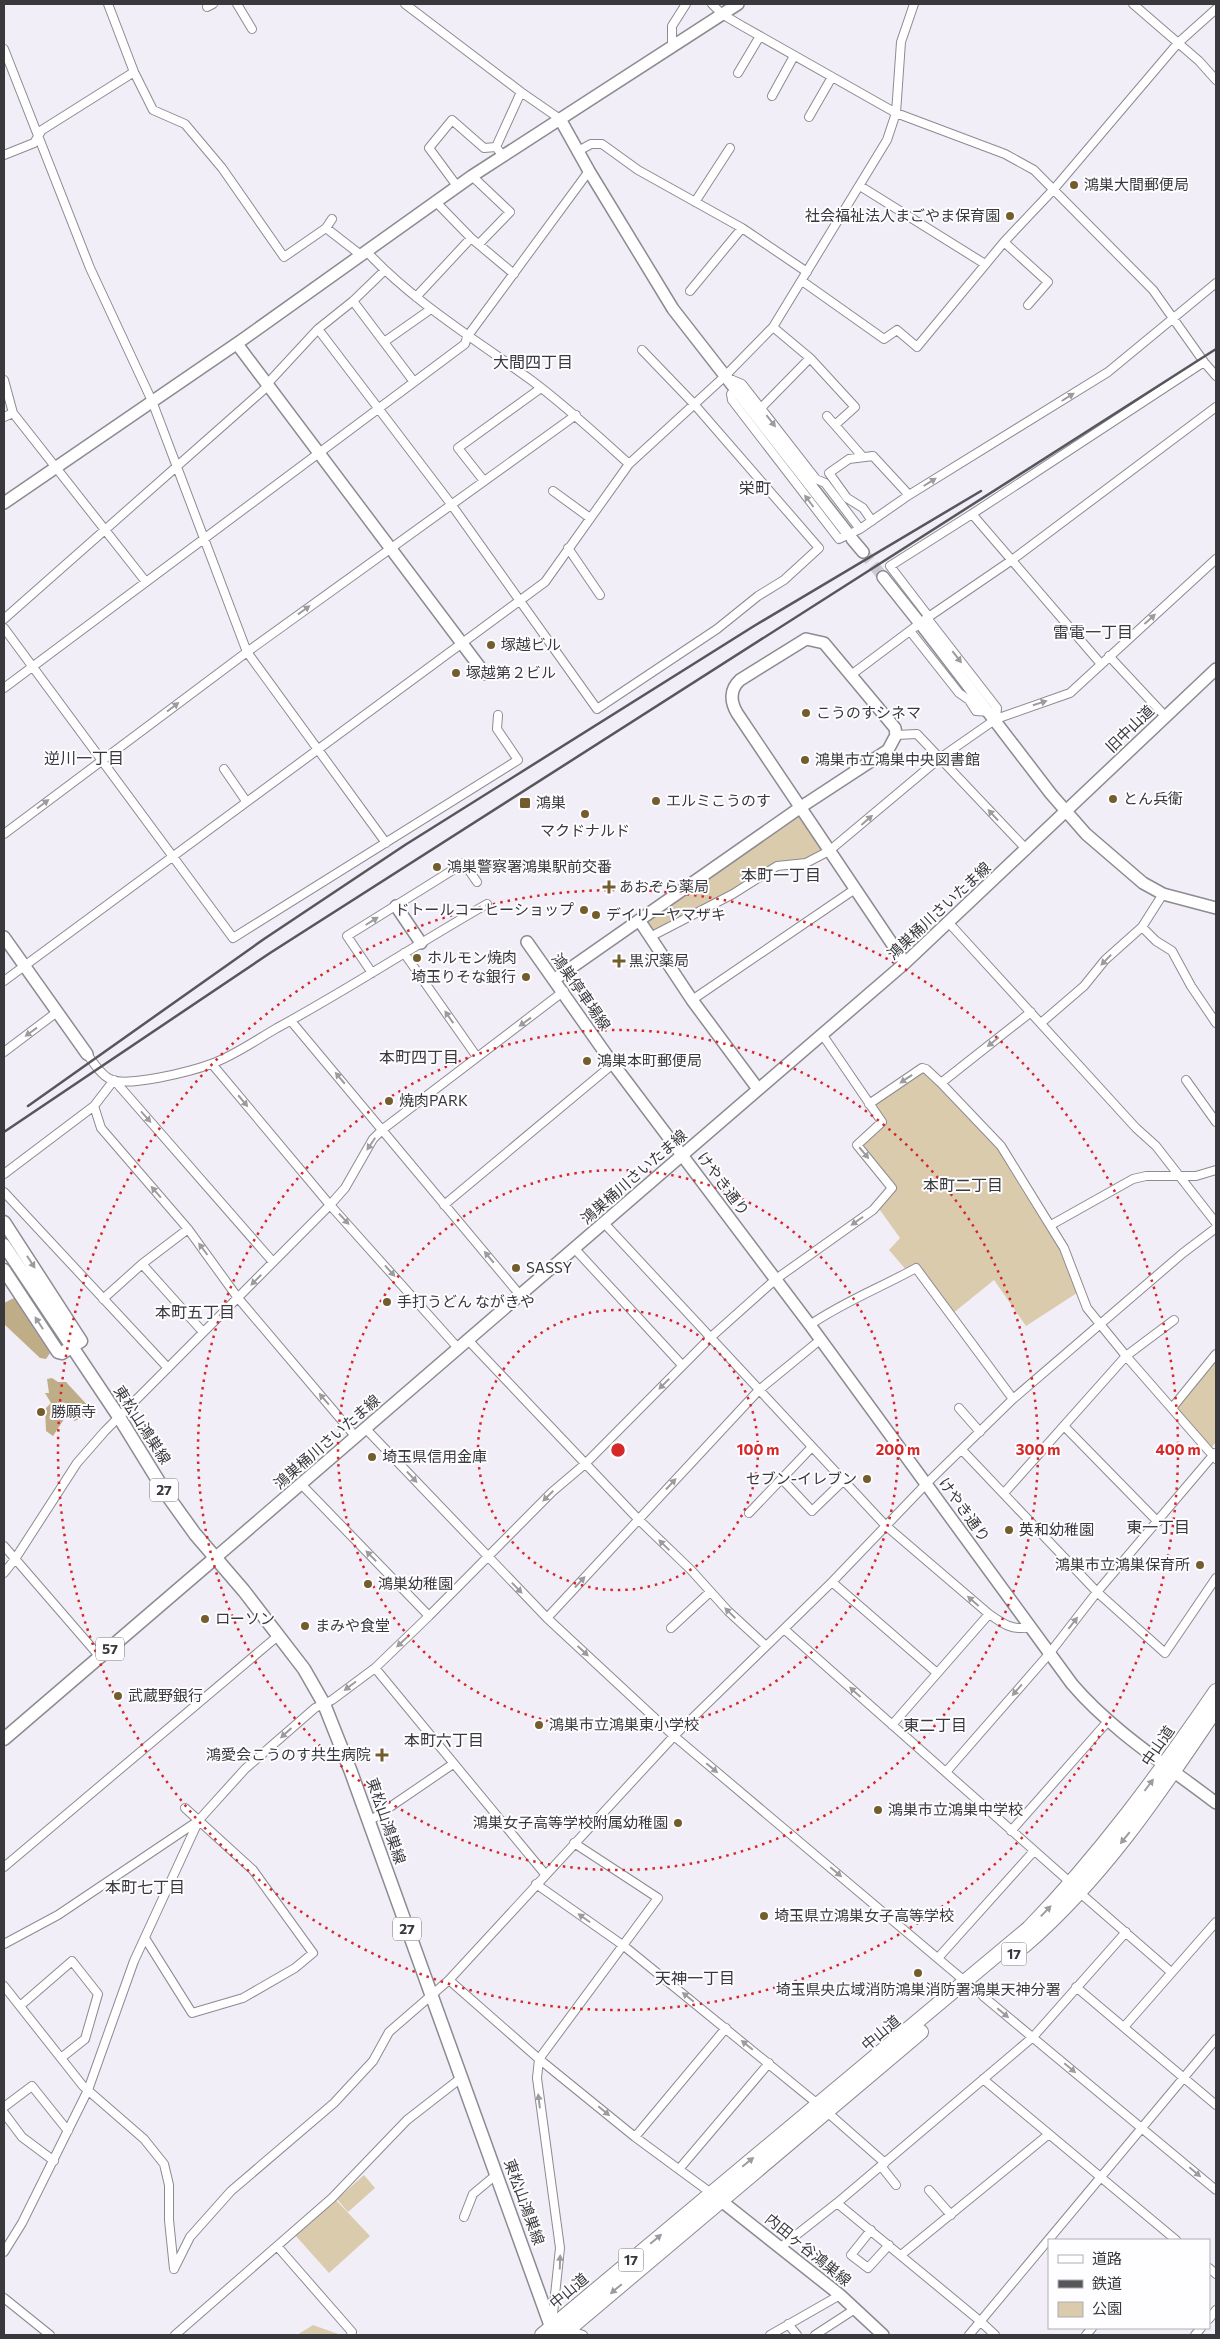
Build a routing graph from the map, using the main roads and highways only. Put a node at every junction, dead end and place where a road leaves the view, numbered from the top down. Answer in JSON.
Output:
{"nodes":[{"id":1,"x":4,"y":1222,"type":"edge"},
{"id":2,"x":4,"y":1246,"type":"edge"},
{"id":3,"x":4,"y":1270,"type":"edge"},
{"id":4,"x":71,"y":1348,"type":"junction"},
{"id":5,"x":215,"y":1558,"type":"junction"},
{"id":6,"x":1216,"y":1690,"type":"edge"},
{"id":7,"x":1216,"y":1708,"type":"edge"},
{"id":8,"x":4,"y":1739,"type":"edge"},
{"id":9,"x":1170,"y":1767,"type":"junction"},
{"id":10,"x":555,"y":2333,"type":"edge"}],
"edges":[{"from":1,"to":4,"type":"main road","one_way":true},
{"from":2,"to":4,"type":"main road","name":"東松山鴻巣線","number":"27"},
{"from":4,"to":3,"type":"main road","one_way":true},
{"from":4,"to":5,"type":"main road","name":"東松山鴻巣線","number":"27"},
{"from":5,"to":8,"type":"main road","number":"57"},
{"from":5,"to":10,"type":"main road","name":"東松山鴻巣線","number":"27"},
{"from":6,"to":9,"type":"highway","name":"中山道","number":"17"},
{"from":7,"to":9,"type":"highway","name":"中山道","number":"17"},
{"from":9,"to":10,"type":"highway","name":"中山道","number":"17"}]}
